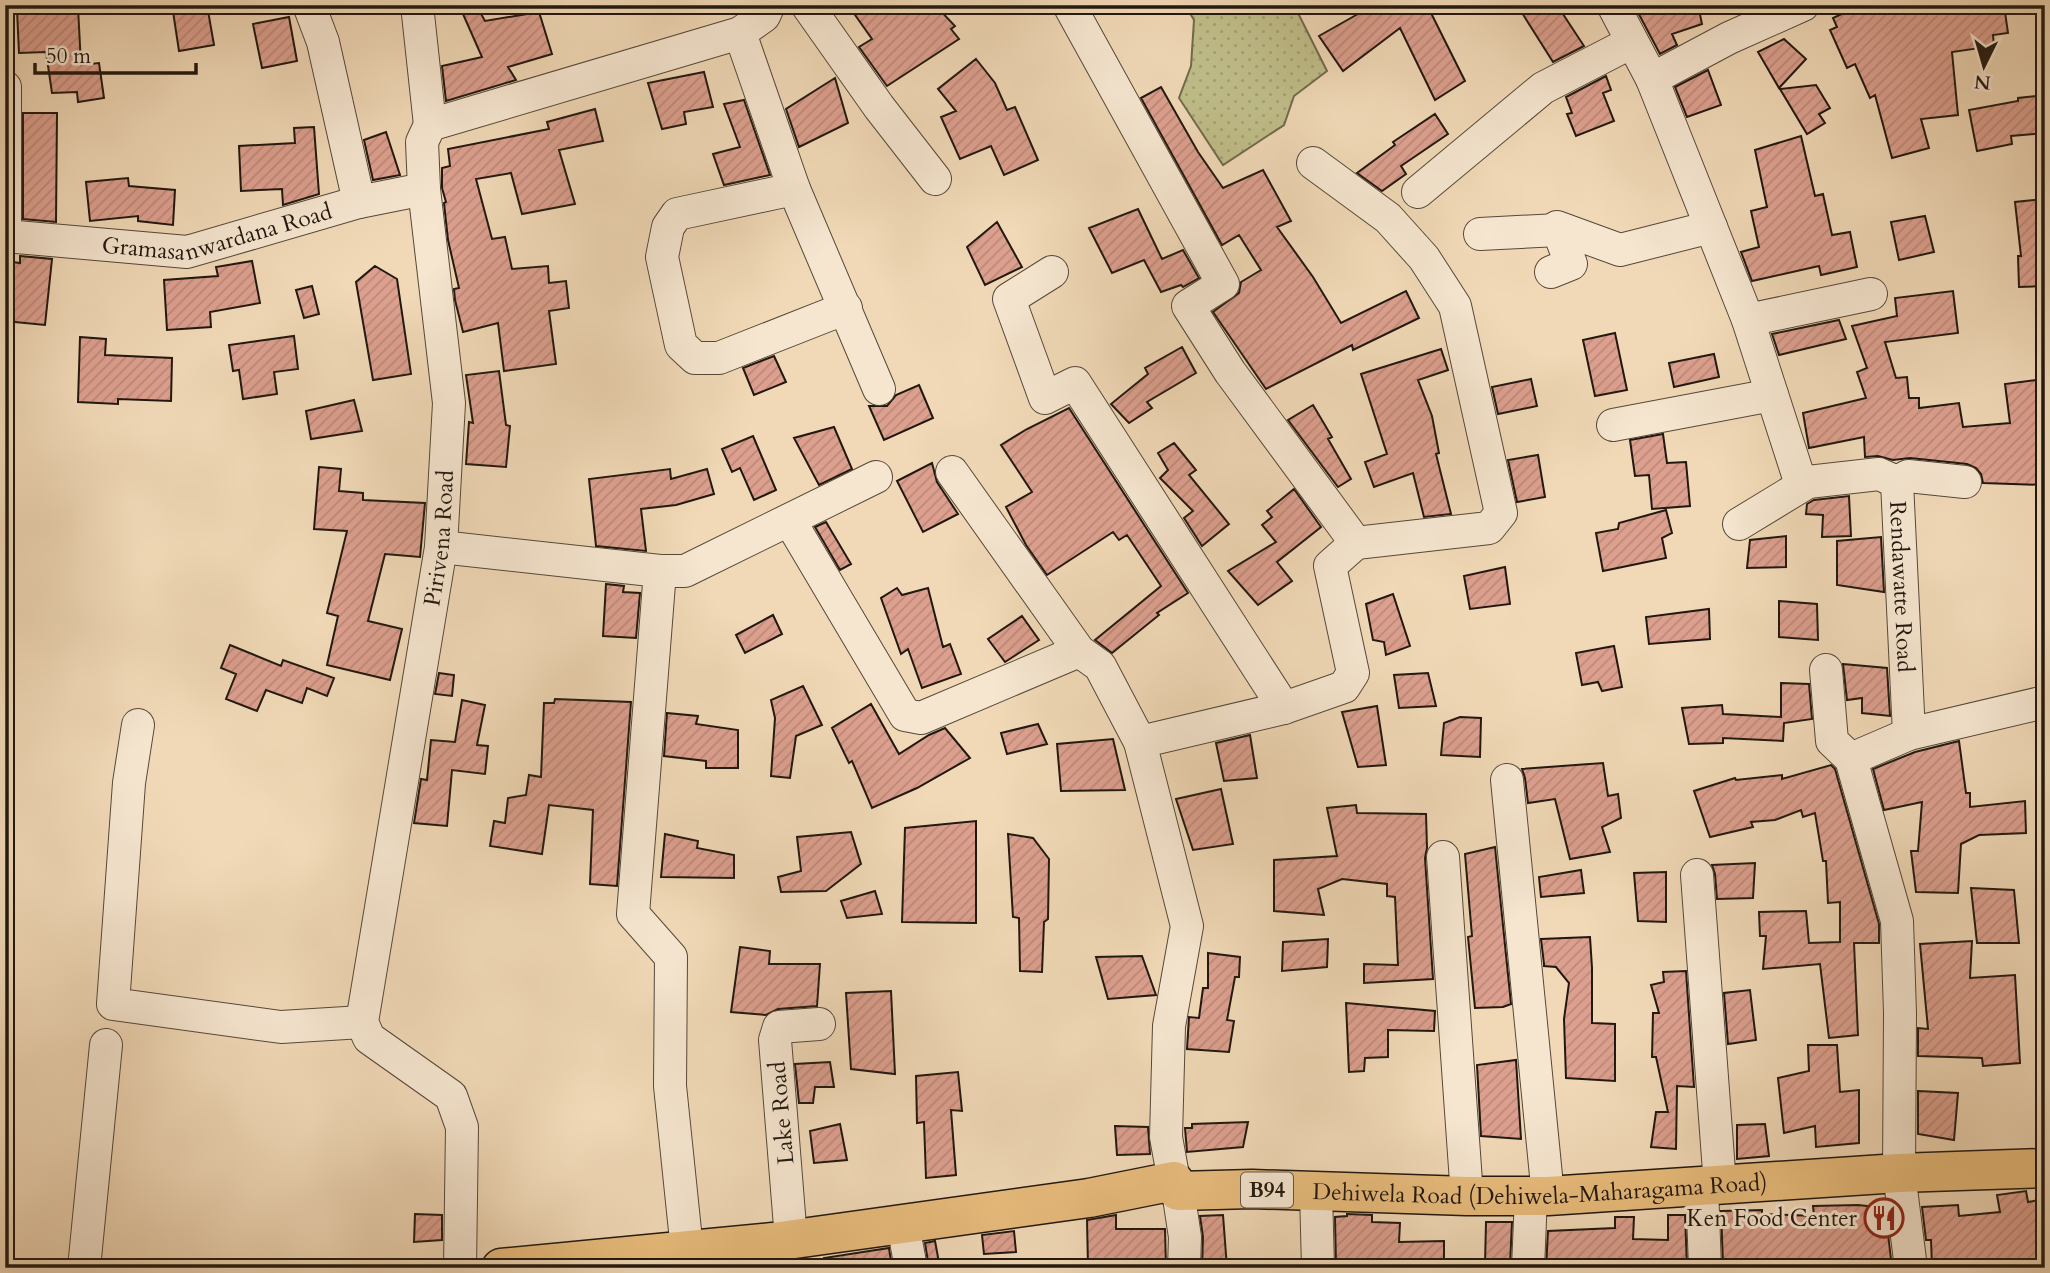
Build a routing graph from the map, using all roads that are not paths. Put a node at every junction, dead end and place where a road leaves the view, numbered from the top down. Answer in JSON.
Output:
{"nodes":[{"id":1,"x":309,"y":5,"type":"edge"},
{"id":2,"x":417,"y":5,"type":"edge"},
{"id":3,"x":769,"y":5,"type":"edge"},
{"id":4,"x":807,"y":5,"type":"edge"},
{"id":5,"x":1069,"y":5,"type":"edge"},
{"id":6,"x":1613,"y":5,"type":"edge"},
{"id":7,"x":1803,"y":5,"type":"edge"},
{"id":8,"x":740,"y":33,"type":"junction"},
{"id":9,"x":1632,"y":42,"type":"junction"},
{"id":10,"x":1652,"y":79,"type":"junction"},
{"id":11,"x":5,"y":87,"type":"edge"},
{"id":12,"x":430,"y":124,"type":"junction"},
{"id":13,"x":1313,"y":163,"type":"dead end"},
{"id":14,"x":935,"y":179,"type":"dead end"},
{"id":15,"x":794,"y":188,"type":"junction"},
{"id":16,"x":424,"y":189,"type":"junction"},
{"id":17,"x":1418,"y":192,"type":"dead end"},
{"id":18,"x":359,"y":202,"type":"junction"},
{"id":19,"x":1711,"y":227,"type":"junction"},
{"id":20,"x":1558,"y":230,"type":"junction"},
{"id":21,"x":1480,"y":234,"type":"dead end"},
{"id":22,"x":5,"y":236,"type":"edge"},
{"id":23,"x":1052,"y":272,"type":"dead end"},
{"id":24,"x":1551,"y":272,"type":"dead end"},
{"id":25,"x":1871,"y":294,"type":"dead end"},
{"id":26,"x":846,"y":307,"type":"junction"},
{"id":27,"x":1748,"y":320,"type":"junction"},
{"id":28,"x":879,"y":389,"type":"dead end"},
{"id":29,"x":1772,"y":395,"type":"junction"},
{"id":30,"x":1613,"y":425,"type":"dead end"},
{"id":31,"x":952,"y":472,"type":"dead end"},
{"id":32,"x":876,"y":477,"type":"dead end"},
{"id":33,"x":1808,"y":482,"type":"junction"},
{"id":34,"x":1898,"y":482,"type":"junction"},
{"id":35,"x":1965,"y":482,"type":"dead end"},
{"id":36,"x":790,"y":521,"type":"junction"},
{"id":37,"x":1739,"y":524,"type":"dead end"},
{"id":38,"x":1356,"y":542,"type":"junction"},
{"id":39,"x":441,"y":547,"type":"junction"},
{"id":40,"x":660,"y":571,"type":"junction"},
{"id":41,"x":1079,"y":651,"type":"junction"},
{"id":42,"x":1826,"y":670,"type":"dead end"},
{"id":43,"x":2045,"y":702,"type":"edge"},
{"id":44,"x":1284,"y":708,"type":"junction"},
{"id":45,"x":138,"y":725,"type":"dead end"},
{"id":46,"x":1909,"y":734,"type":"junction"},
{"id":47,"x":1140,"y":742,"type":"junction"},
{"id":48,"x":1852,"y":759,"type":"junction"},
{"id":49,"x":1507,"y":780,"type":"dead end"},
{"id":50,"x":1443,"y":858,"type":"dead end"},
{"id":51,"x":1697,"y":875,"type":"dead end"},
{"id":52,"x":362,"y":1022,"type":"junction"},
{"id":53,"x":819,"y":1024,"type":"dead end"},
{"id":54,"x":106,"y":1045,"type":"dead end"},
{"id":55,"x":2045,"y":1168,"type":"edge"},
{"id":56,"x":1899,"y":1173,"type":"junction"},
{"id":57,"x":1711,"y":1185,"type":"junction"},
{"id":58,"x":1176,"y":1186,"type":"junction"},
{"id":59,"x":1316,"y":1192,"type":"junction"},
{"id":60,"x":1467,"y":1196,"type":"junction"},
{"id":61,"x":1539,"y":1196,"type":"junction"},
{"id":62,"x":903,"y":1224,"type":"junction"},
{"id":63,"x":791,"y":1239,"type":"junction"},
{"id":64,"x":678,"y":1256,"type":"edge"},
{"id":65,"x":739,"y":1256,"type":"edge"},
{"id":66,"x":84,"y":1268,"type":"edge"},
{"id":67,"x":460,"y":1268,"type":"edge"},
{"id":68,"x":501,"y":1268,"type":"edge"},
{"id":69,"x":911,"y":1268,"type":"edge"},
{"id":70,"x":1184,"y":1268,"type":"edge"},
{"id":71,"x":1318,"y":1268,"type":"edge"},
{"id":72,"x":1528,"y":1268,"type":"edge"},
{"id":73,"x":1705,"y":1268,"type":"edge"},
{"id":74,"x":1911,"y":1268,"type":"edge"}],
"edges":[{"from":1,"to":18,"type":"street"},
{"from":2,"to":12,"type":"street","name":"Pirivena Road"},
{"from":3,"to":8,"type":"street"},
{"from":4,"to":14,"type":"street"},
{"from":5,"to":38,"type":"street"},
{"from":6,"to":9,"type":"street"},
{"from":7,"to":10,"type":"street"},
{"from":8,"to":12,"type":"street"},
{"from":8,"to":15,"type":"street"},
{"from":9,"to":10,"type":"street"},
{"from":9,"to":17,"type":"street"},
{"from":10,"to":19,"type":"street"},
{"from":11,"to":22,"type":"street"},
{"from":12,"to":16,"type":"street","name":"Pirivena Road"},
{"from":13,"to":38,"type":"street"},
{"from":15,"to":26,"type":"street"},
{"from":15,"to":26,"type":"street"},
{"from":16,"to":18,"type":"street","name":"Gramasanwardana Road"},
{"from":16,"to":39,"type":"street","name":"Pirivena Road"},
{"from":18,"to":22,"type":"street","name":"Gramasanwardana Road"},
{"from":19,"to":20,"type":"street"},
{"from":19,"to":27,"type":"street"},
{"from":20,"to":21,"type":"street"},
{"from":20,"to":24,"type":"street"},
{"from":23,"to":44,"type":"street"},
{"from":25,"to":27,"type":"street"},
{"from":26,"to":28,"type":"street"},
{"from":27,"to":29,"type":"street"},
{"from":29,"to":30,"type":"street"},
{"from":29,"to":33,"type":"street"},
{"from":31,"to":41,"type":"street"},
{"from":32,"to":36,"type":"street"},
{"from":33,"to":34,"type":"street","name":"Rendawatte Road"},
{"from":33,"to":37,"type":"street"},
{"from":34,"to":35,"type":"street"},
{"from":34,"to":46,"type":"street","name":"Rendawatte Road"},
{"from":36,"to":40,"type":"street"},
{"from":36,"to":41,"type":"street"},
{"from":38,"to":44,"type":"street"},
{"from":39,"to":40,"type":"street"},
{"from":39,"to":52,"type":"street","name":"Pirivena Road"},
{"from":40,"to":64,"type":"street"},
{"from":41,"to":47,"type":"street"},
{"from":42,"to":48,"type":"street"},
{"from":43,"to":46,"type":"street"},
{"from":44,"to":47,"type":"street"},
{"from":45,"to":52,"type":"street"},
{"from":46,"to":48,"type":"street"},
{"from":47,"to":58,"type":"street"},
{"from":48,"to":56,"type":"street"},
{"from":49,"to":61,"type":"street"},
{"from":50,"to":60,"type":"street"},
{"from":51,"to":57,"type":"street"},
{"from":52,"to":67,"type":"street"},
{"from":53,"to":63,"type":"street","name":"Lake Road"},
{"from":54,"to":66,"type":"street"},
{"from":55,"to":56,"type":"main road","name":"Dehiwela Road (Dehiwela-Maharagama Road)","number":"B94"},
{"from":56,"to":57,"type":"main road","name":"Dehiwela Road (Dehiwela-Maharagama Road)","number":"B94"},
{"from":56,"to":74,"type":"street"},
{"from":57,"to":61,"type":"main road","name":"Dehiwela Road (Dehiwela-Maharagama Road)","number":"B94"},
{"from":57,"to":73,"type":"street"},
{"from":58,"to":59,"type":"main road","name":"Dehiwela Road (Dehiwela-Maharagama Road)","number":"B94"},
{"from":58,"to":62,"type":"main road","name":"Dehiwela Road (Dehiwela-Maharagama Road)","number":"B94"},
{"from":58,"to":70,"type":"street"},
{"from":59,"to":60,"type":"main road","name":"Dehiwela Road (Dehiwela-Maharagama Road)","number":"B94"},
{"from":59,"to":71,"type":"street"},
{"from":60,"to":61,"type":"main road","name":"Dehiwela Road (Dehiwela-Maharagama Road)","number":"B94"},
{"from":61,"to":72,"type":"street"},
{"from":62,"to":63,"type":"main road","name":"Dehiwela Road (Dehiwela-Maharagama Road)","number":"B94"},
{"from":62,"to":69,"type":"street"},
{"from":63,"to":65,"type":"main road","name":"Dehiwela Road (Dehiwela-Maharagama Road)","number":"B94"},
{"from":64,"to":65,"type":"main road","name":"Dehiwela Road (Dehiwela-Maharagama Road)","number":"B94"},
{"from":64,"to":68,"type":"main road","name":"Dehiwela Road (Dehiwela-Maharagama Road)","number":"B94"}]}
